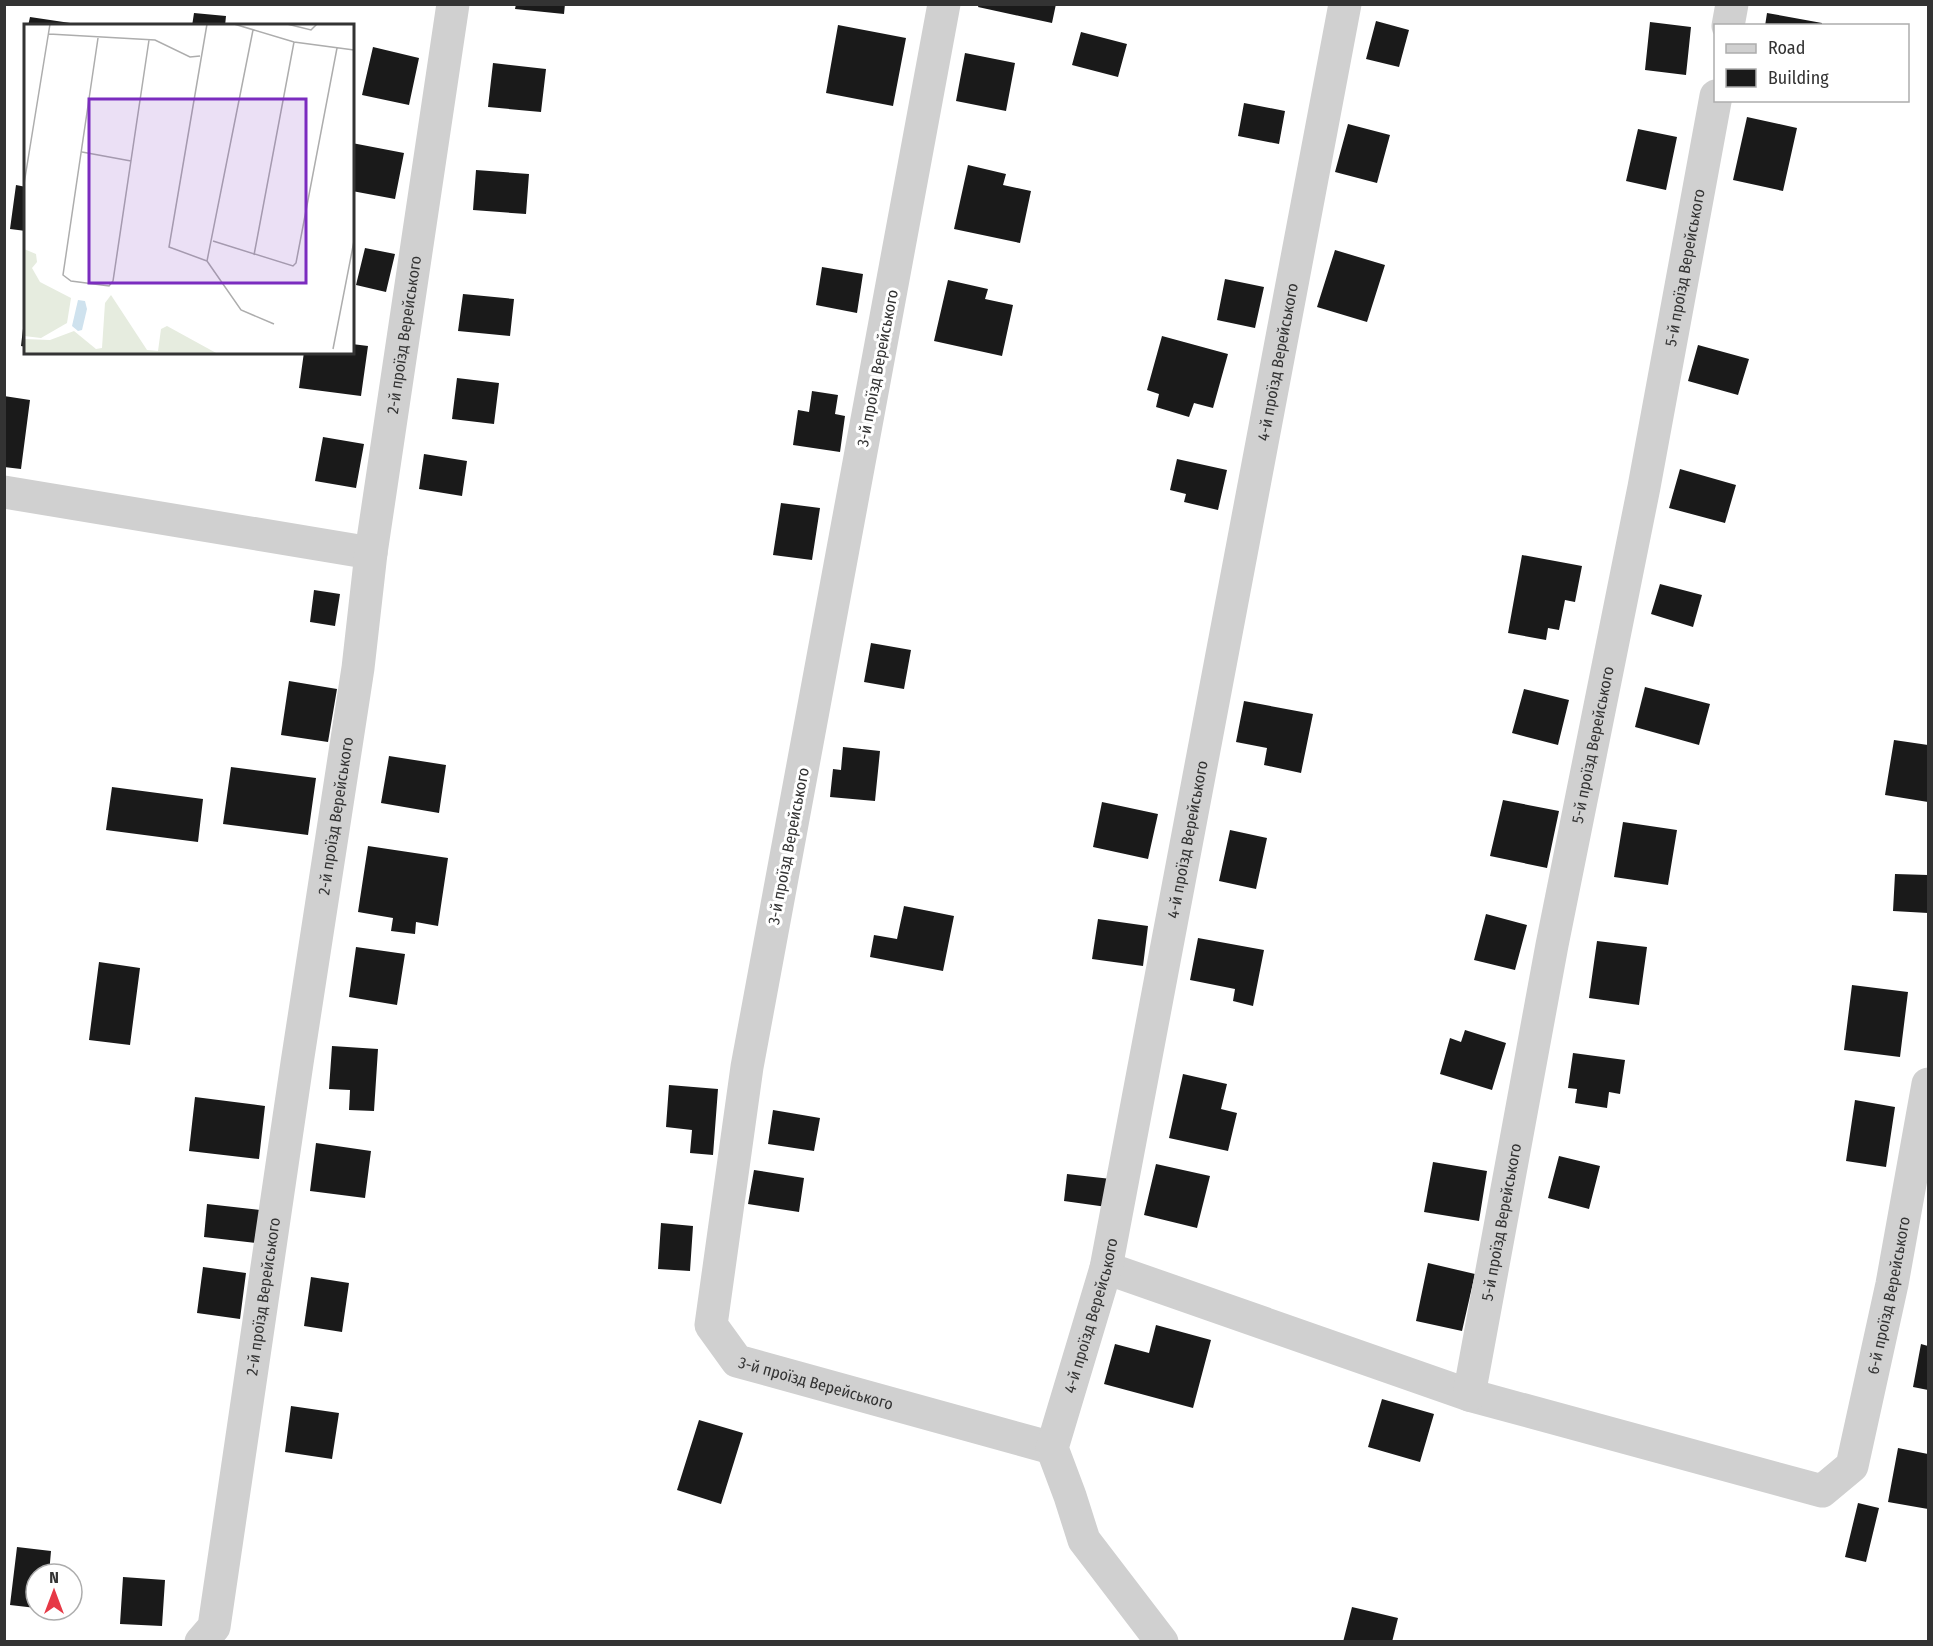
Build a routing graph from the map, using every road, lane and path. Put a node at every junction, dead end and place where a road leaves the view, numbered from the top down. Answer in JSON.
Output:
{"nodes":[{"id":1,"x":453,"y":4,"type":"edge"},
{"id":2,"x":944,"y":4,"type":"edge"},
{"id":3,"x":1345,"y":4,"type":"edge"},
{"id":4,"x":1732,"y":4,"type":"edge"},
{"id":5,"x":1728,"y":24,"type":"edge"},
{"id":6,"x":1715,"y":102,"type":"edge"},
{"id":7,"x":4,"y":492,"type":"edge"},
{"id":8,"x":372,"y":554,"type":"junction"},
{"id":9,"x":1929,"y":1084,"type":"edge"},
{"id":10,"x":1106,"y":1268,"type":"junction"},
{"id":11,"x":1469,"y":1395,"type":"junction"},
{"id":12,"x":1052,"y":1449,"type":"junction"},
{"id":13,"x":208,"y":1634,"type":"edge"},
{"id":14,"x":1162,"y":1641,"type":"edge"}],
"edges":[{"from":1,"to":8,"type":"street","name":"2-й проїзд Верейського"},
{"from":2,"to":12,"type":"street","name":"3-й проїзд Верейського"},
{"from":3,"to":10,"type":"street","name":"4-й проїзд Верейського"},
{"from":4,"to":5,"type":"street"},
{"from":6,"to":11,"type":"street","name":"5-й проїзд Верейського"},
{"from":7,"to":8,"type":"street"},
{"from":8,"to":13,"type":"street","name":"2-й проїзд Верейського"},
{"from":9,"to":11,"type":"street","name":"6-й проїзд Верейського"},
{"from":10,"to":11,"type":"street"},
{"from":10,"to":12,"type":"street","name":"4-й проїзд Верейського"},
{"from":12,"to":14,"type":"street"}]}
